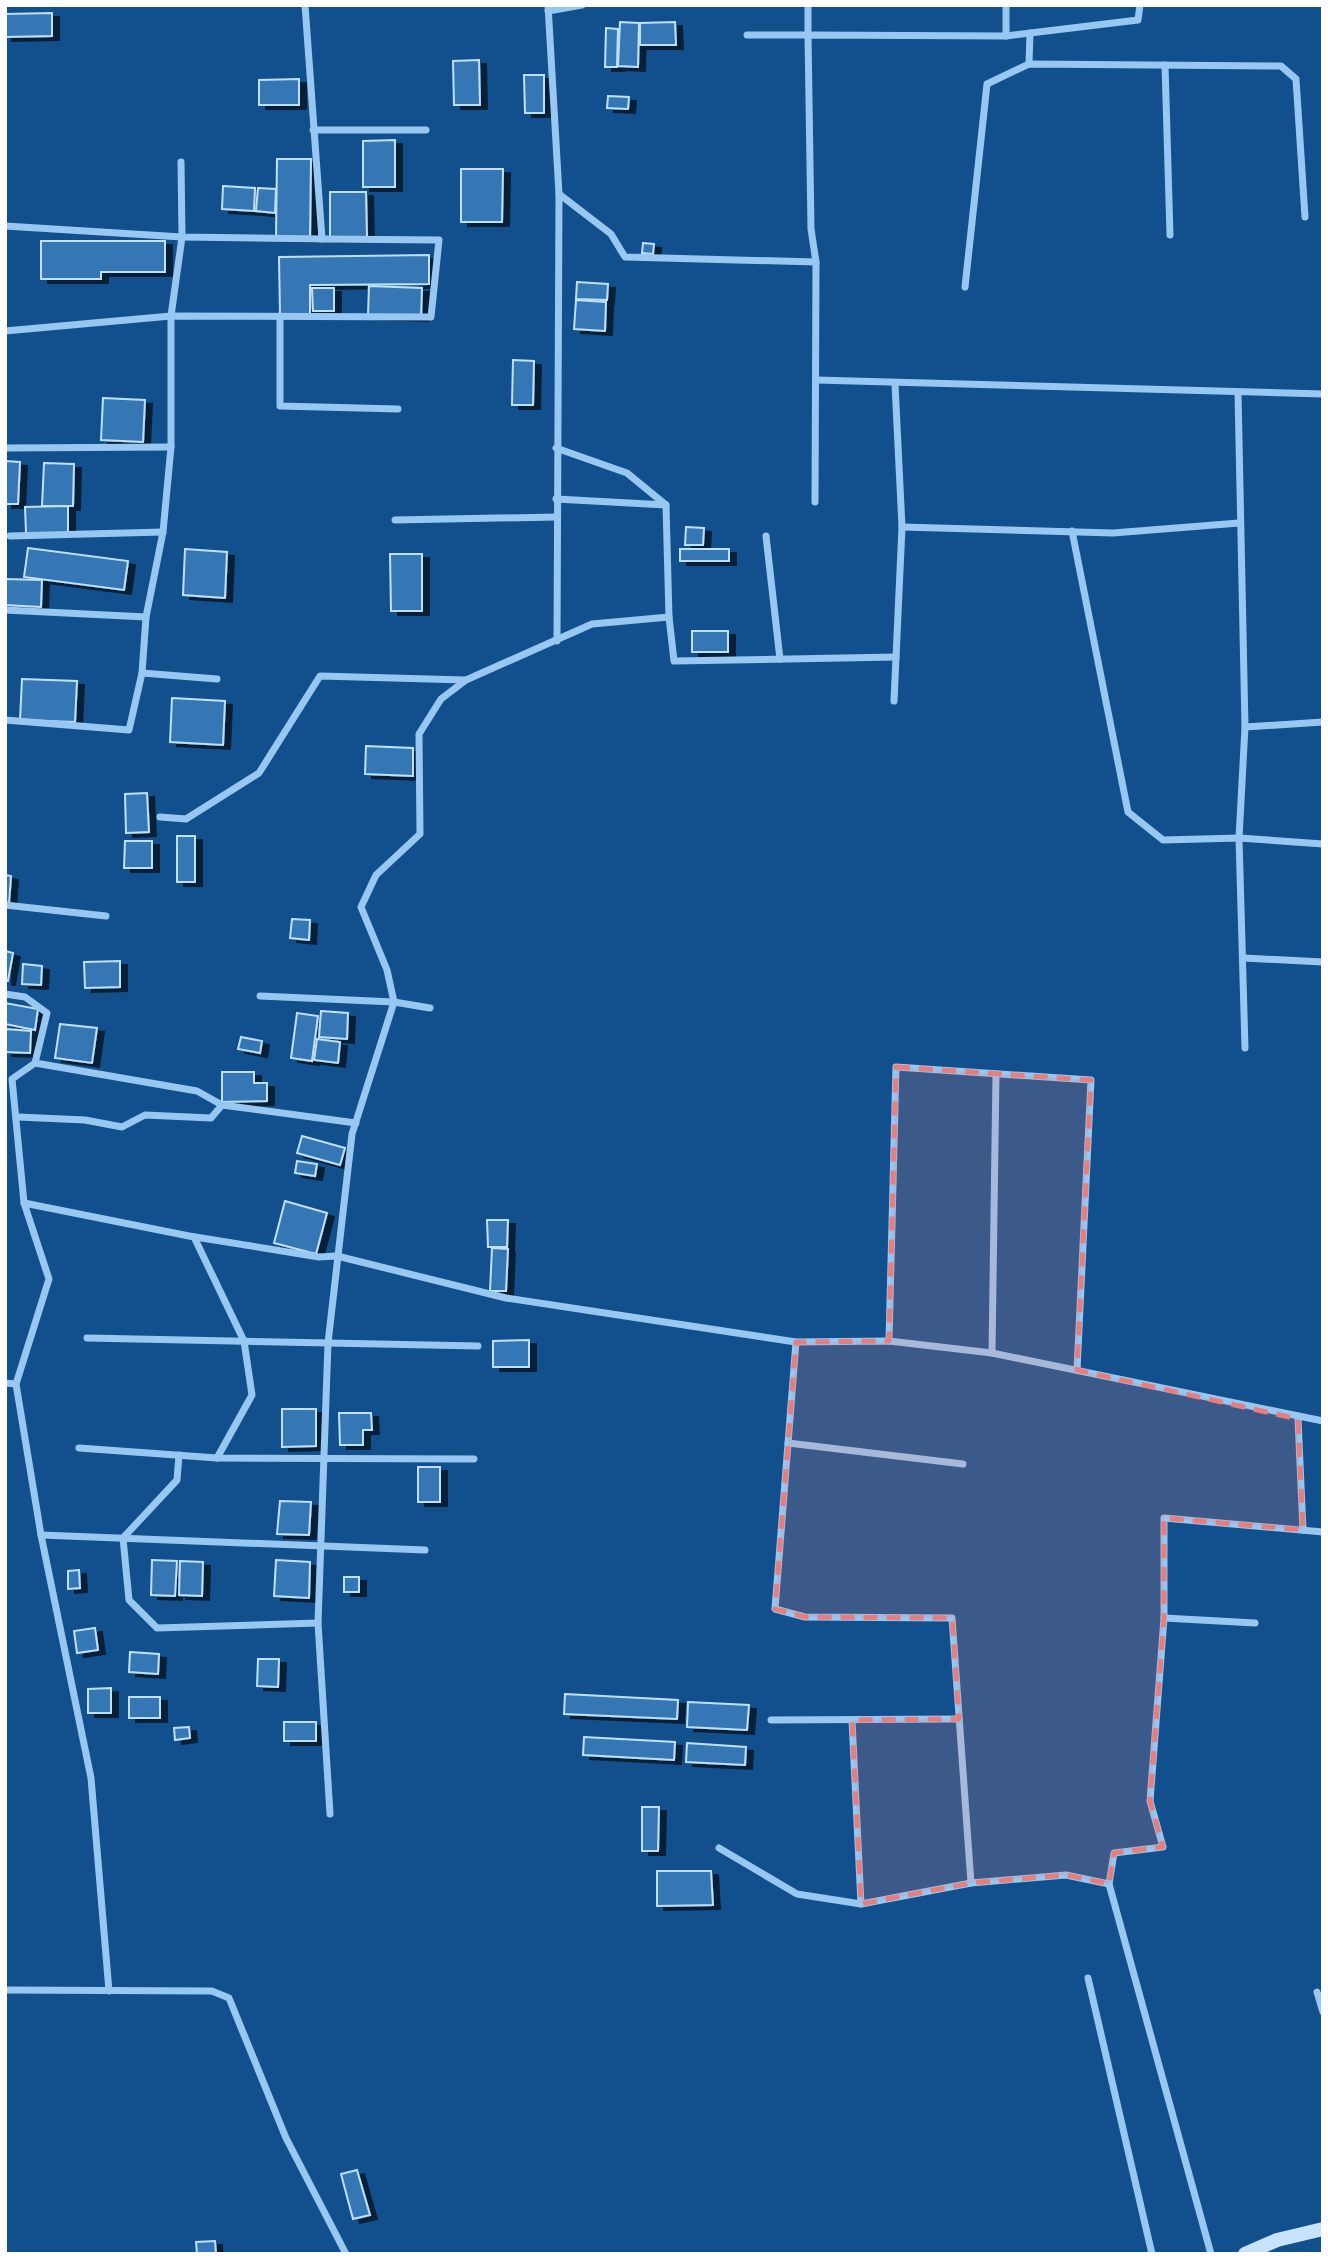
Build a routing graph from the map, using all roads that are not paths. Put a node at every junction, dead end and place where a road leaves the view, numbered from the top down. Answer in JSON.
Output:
{"nodes":[{"id":1,"x":305,"y":5,"type":"edge"},
{"id":2,"x":582,"y":5,"type":"edge"},
{"id":3,"x":808,"y":5,"type":"edge"},
{"id":4,"x":1006,"y":5,"type":"edge"},
{"id":5,"x":1140,"y":5,"type":"edge"},
{"id":6,"x":548,"y":8,"type":"edge"},
{"id":7,"x":1030,"y":33,"type":"junction"},
{"id":8,"x":747,"y":35,"type":"dead end"},
{"id":9,"x":808,"y":35,"type":"junction"},
{"id":10,"x":1006,"y":36,"type":"junction"},
{"id":11,"x":1029,"y":65,"type":"junction"},
{"id":12,"x":1165,"y":65,"type":"junction"},
{"id":13,"x":313,"y":130,"type":"junction"},
{"id":14,"x":426,"y":130,"type":"dead end"},
{"id":15,"x":181,"y":162,"type":"dead end"},
{"id":16,"x":559,"y":194,"type":"junction"},
{"id":17,"x":1305,"y":216,"type":"dead end"},
{"id":18,"x":5,"y":226,"type":"edge"},
{"id":19,"x":1170,"y":235,"type":"dead end"},
{"id":20,"x":182,"y":237,"type":"junction"},
{"id":21,"x":322,"y":239,"type":"junction"},
{"id":22,"x":816,"y":262,"type":"junction"},
{"id":23,"x":965,"y":287,"type":"dead end"},
{"id":24,"x":171,"y":316,"type":"junction"},
{"id":25,"x":280,"y":316,"type":"junction"},
{"id":26,"x":5,"y":331,"type":"edge"},
{"id":27,"x":816,"y":380,"type":"junction"},
{"id":28,"x":895,"y":384,"type":"junction"},
{"id":29,"x":1238,"y":393,"type":"junction"},
{"id":30,"x":1323,"y":394,"type":"edge"},
{"id":31,"x":398,"y":409,"type":"dead end"},
{"id":32,"x":171,"y":447,"type":"junction"},
{"id":33,"x":5,"y":448,"type":"edge"},
{"id":34,"x":556,"y":448,"type":"junction"},
{"id":35,"x":556,"y":499,"type":"junction"},
{"id":36,"x":815,"y":502,"type":"dead end"},
{"id":37,"x":666,"y":505,"type":"junction"},
{"id":38,"x":556,"y":517,"type":"junction"},
{"id":39,"x":395,"y":520,"type":"dead end"},
{"id":40,"x":1239,"y":523,"type":"junction"},
{"id":41,"x":902,"y":527,"type":"junction"},
{"id":42,"x":1072,"y":531,"type":"junction"},
{"id":43,"x":163,"y":532,"type":"junction"},
{"id":44,"x":10,"y":536,"type":"dead end"},
{"id":45,"x":766,"y":536,"type":"dead end"},
{"id":46,"x":5,"y":610,"type":"edge"},
{"id":47,"x":146,"y":617,"type":"junction"},
{"id":48,"x":669,"y":617,"type":"junction"},
{"id":49,"x":557,"y":640,"type":"junction"},
{"id":50,"x":896,"y":657,"type":"junction"},
{"id":51,"x":780,"y":659,"type":"junction"},
{"id":52,"x":142,"y":673,"type":"junction"},
{"id":53,"x":217,"y":680,"type":"dead end"},
{"id":54,"x":466,"y":680,"type":"junction"},
{"id":55,"x":894,"y":701,"type":"dead end"},
{"id":56,"x":5,"y":720,"type":"edge"},
{"id":57,"x":1323,"y":722,"type":"edge"},
{"id":58,"x":1245,"y":726,"type":"junction"},
{"id":59,"x":160,"y":817,"type":"dead end"},
{"id":60,"x":1239,"y":838,"type":"junction"},
{"id":61,"x":1323,"y":844,"type":"edge"},
{"id":62,"x":5,"y":905,"type":"edge"},
{"id":63,"x":106,"y":916,"type":"dead end"},
{"id":64,"x":1244,"y":958,"type":"junction"},
{"id":65,"x":1323,"y":962,"type":"edge"},
{"id":66,"x":5,"y":993,"type":"edge"},
{"id":67,"x":260,"y":996,"type":"dead end"},
{"id":68,"x":394,"y":1002,"type":"junction"},
{"id":69,"x":430,"y":1008,"type":"dead end"},
{"id":70,"x":1245,"y":1048,"type":"dead end"},
{"id":71,"x":35,"y":1063,"type":"junction"},
{"id":72,"x":996,"y":1073,"type":"junction"},
{"id":73,"x":9,"y":1080,"type":"edge"},
{"id":74,"x":222,"y":1105,"type":"junction"},
{"id":75,"x":18,"y":1117,"type":"junction"},
{"id":76,"x":356,"y":1124,"type":"junction"},
{"id":77,"x":24,"y":1203,"type":"junction"},
{"id":78,"x":194,"y":1237,"type":"junction"},
{"id":79,"x":337,"y":1256,"type":"junction"},
{"id":80,"x":87,"y":1338,"type":"dead end"},
{"id":81,"x":244,"y":1341,"type":"junction"},
{"id":82,"x":889,"y":1341,"type":"junction"},
{"id":83,"x":796,"y":1342,"type":"junction"},
{"id":84,"x":328,"y":1343,"type":"junction"},
{"id":85,"x":478,"y":1346,"type":"dead end"},
{"id":86,"x":992,"y":1353,"type":"junction"},
{"id":87,"x":1077,"y":1370,"type":"junction"},
{"id":88,"x":5,"y":1383,"type":"edge"},
{"id":89,"x":16,"y":1384,"type":"junction"},
{"id":90,"x":1298,"y":1419,"type":"junction"},
{"id":91,"x":1323,"y":1422,"type":"edge"},
{"id":92,"x":788,"y":1443,"type":"junction"},
{"id":93,"x":79,"y":1448,"type":"dead end"},
{"id":94,"x":179,"y":1455,"type":"junction"},
{"id":95,"x":324,"y":1456,"type":"junction"},
{"id":96,"x":217,"y":1458,"type":"junction"},
{"id":97,"x":474,"y":1459,"type":"dead end"},
{"id":98,"x":963,"y":1464,"type":"dead end"},
{"id":99,"x":1303,"y":1530,"type":"junction"},
{"id":100,"x":1323,"y":1532,"type":"edge"},
{"id":101,"x":41,"y":1535,"type":"junction"},
{"id":102,"x":123,"y":1538,"type":"junction"},
{"id":103,"x":319,"y":1548,"type":"junction"},
{"id":104,"x":425,"y":1550,"type":"dead end"},
{"id":105,"x":1164,"y":1618,"type":"junction"},
{"id":106,"x":318,"y":1623,"type":"junction"},
{"id":107,"x":1255,"y":1623,"type":"dead end"},
{"id":108,"x":959,"y":1719,"type":"junction"},
{"id":109,"x":771,"y":1720,"type":"dead end"},
{"id":110,"x":852,"y":1720,"type":"junction"},
{"id":111,"x":330,"y":1814,"type":"dead end"},
{"id":112,"x":719,"y":1847,"type":"dead end"},
{"id":113,"x":971,"y":1883,"type":"junction"},
{"id":114,"x":1109,"y":1884,"type":"junction"},
{"id":115,"x":861,"y":1904,"type":"junction"},
{"id":116,"x":1088,"y":1978,"type":"dead end"},
{"id":117,"x":5,"y":1990,"type":"edge"},
{"id":118,"x":109,"y":1992,"type":"junction"},
{"id":119,"x":1317,"y":1992,"type":"dead end"},
{"id":120,"x":1323,"y":2012,"type":"edge"},
{"id":121,"x":1323,"y":2228,"type":"edge"},
{"id":122,"x":346,"y":2254,"type":"edge"},
{"id":123,"x":1152,"y":2254,"type":"edge"},
{"id":124,"x":1211,"y":2254,"type":"edge"},
{"id":125,"x":1245,"y":2254,"type":"edge"}],
"edges":[{"from":1,"to":13,"type":"street"},
{"from":2,"to":6,"type":"street"},
{"from":3,"to":9,"type":"street"},
{"from":4,"to":10,"type":"street"},
{"from":5,"to":7,"type":"street"},
{"from":6,"to":16,"type":"street"},
{"from":7,"to":10,"type":"street"},
{"from":7,"to":11,"type":"street"},
{"from":8,"to":9,"type":"street"},
{"from":9,"to":10,"type":"street"},
{"from":9,"to":22,"type":"street"},
{"from":11,"to":12,"type":"street"},
{"from":11,"to":23,"type":"street"},
{"from":12,"to":17,"type":"street"},
{"from":12,"to":19,"type":"street"},
{"from":13,"to":14,"type":"street"},
{"from":13,"to":21,"type":"street"},
{"from":15,"to":20,"type":"street"},
{"from":16,"to":22,"type":"street"},
{"from":16,"to":34,"type":"street"},
{"from":18,"to":20,"type":"street"},
{"from":20,"to":21,"type":"street"},
{"from":20,"to":24,"type":"street"},
{"from":21,"to":25,"type":"street"},
{"from":22,"to":27,"type":"street"},
{"from":24,"to":25,"type":"street"},
{"from":24,"to":26,"type":"street"},
{"from":24,"to":32,"type":"street"},
{"from":25,"to":31,"type":"street"},
{"from":27,"to":28,"type":"street"},
{"from":27,"to":36,"type":"street"},
{"from":28,"to":29,"type":"street"},
{"from":28,"to":41,"type":"street"},
{"from":29,"to":30,"type":"street"},
{"from":29,"to":40,"type":"street"},
{"from":32,"to":33,"type":"street"},
{"from":32,"to":43,"type":"street"},
{"from":34,"to":35,"type":"street"},
{"from":34,"to":37,"type":"street"},
{"from":35,"to":37,"type":"street"},
{"from":35,"to":38,"type":"street"},
{"from":37,"to":48,"type":"street"},
{"from":38,"to":39,"type":"street"},
{"from":38,"to":49,"type":"street"},
{"from":40,"to":42,"type":"street"},
{"from":40,"to":58,"type":"street"},
{"from":41,"to":42,"type":"street"},
{"from":41,"to":50,"type":"street"},
{"from":42,"to":60,"type":"street"},
{"from":43,"to":44,"type":"street"},
{"from":43,"to":47,"type":"street"},
{"from":45,"to":51,"type":"street"},
{"from":46,"to":47,"type":"street"},
{"from":47,"to":52,"type":"street"},
{"from":48,"to":49,"type":"street"},
{"from":48,"to":51,"type":"street"},
{"from":49,"to":54,"type":"street"},
{"from":50,"to":51,"type":"street"},
{"from":50,"to":55,"type":"street"},
{"from":52,"to":53,"type":"street"},
{"from":52,"to":56,"type":"street"},
{"from":54,"to":59,"type":"street"},
{"from":54,"to":68,"type":"street"},
{"from":57,"to":58,"type":"street"},
{"from":58,"to":60,"type":"street"},
{"from":60,"to":61,"type":"street"},
{"from":60,"to":64,"type":"street"},
{"from":62,"to":63,"type":"street"},
{"from":64,"to":65,"type":"street"},
{"from":64,"to":70,"type":"street"},
{"from":66,"to":71,"type":"street"},
{"from":67,"to":68,"type":"street"},
{"from":68,"to":69,"type":"street"},
{"from":68,"to":76,"type":"street"},
{"from":71,"to":73,"type":"street"},
{"from":71,"to":74,"type":"street"},
{"from":72,"to":82,"type":"street"},
{"from":72,"to":86,"type":"street"},
{"from":72,"to":87,"type":"street"},
{"from":73,"to":75,"type":"street"},
{"from":74,"to":75,"type":"street"},
{"from":74,"to":76,"type":"street"},
{"from":75,"to":77,"type":"street"},
{"from":76,"to":79,"type":"street"},
{"from":77,"to":78,"type":"street"},
{"from":77,"to":89,"type":"street"},
{"from":78,"to":79,"type":"street"},
{"from":78,"to":81,"type":"street"},
{"from":79,"to":83,"type":"street"},
{"from":79,"to":84,"type":"street"},
{"from":80,"to":81,"type":"street"},
{"from":81,"to":84,"type":"street"},
{"from":81,"to":96,"type":"street"},
{"from":82,"to":83,"type":"street"},
{"from":82,"to":86,"type":"street"},
{"from":83,"to":92,"type":"street"},
{"from":84,"to":85,"type":"street"},
{"from":84,"to":95,"type":"street"},
{"from":86,"to":87,"type":"street"},
{"from":87,"to":90,"type":"street"},
{"from":88,"to":89,"type":"street"},
{"from":89,"to":101,"type":"street"},
{"from":90,"to":91,"type":"street"},
{"from":90,"to":99,"type":"street"},
{"from":92,"to":98,"type":"street"},
{"from":92,"to":108,"type":"street"},
{"from":93,"to":94,"type":"street"},
{"from":94,"to":96,"type":"street"},
{"from":94,"to":102,"type":"street"},
{"from":95,"to":96,"type":"street"},
{"from":95,"to":97,"type":"street"},
{"from":95,"to":103,"type":"street"},
{"from":99,"to":100,"type":"street"},
{"from":99,"to":105,"type":"street"},
{"from":101,"to":102,"type":"street"},
{"from":101,"to":118,"type":"street"},
{"from":102,"to":103,"type":"street"},
{"from":102,"to":106,"type":"street"},
{"from":103,"to":104,"type":"street"},
{"from":103,"to":106,"type":"street"},
{"from":105,"to":107,"type":"street"},
{"from":105,"to":114,"type":"street"},
{"from":106,"to":111,"type":"street"},
{"from":108,"to":110,"type":"street"},
{"from":108,"to":113,"type":"street"},
{"from":109,"to":110,"type":"street"},
{"from":110,"to":115,"type":"street"},
{"from":112,"to":115,"type":"street"},
{"from":113,"to":114,"type":"street"},
{"from":113,"to":115,"type":"street"},
{"from":114,"to":124,"type":"street"},
{"from":116,"to":123,"type":"street"},
{"from":117,"to":118,"type":"street"},
{"from":118,"to":122,"type":"street"},
{"from":119,"to":120,"type":"street"},
{"from":121,"to":125,"type":"main road"}]}
